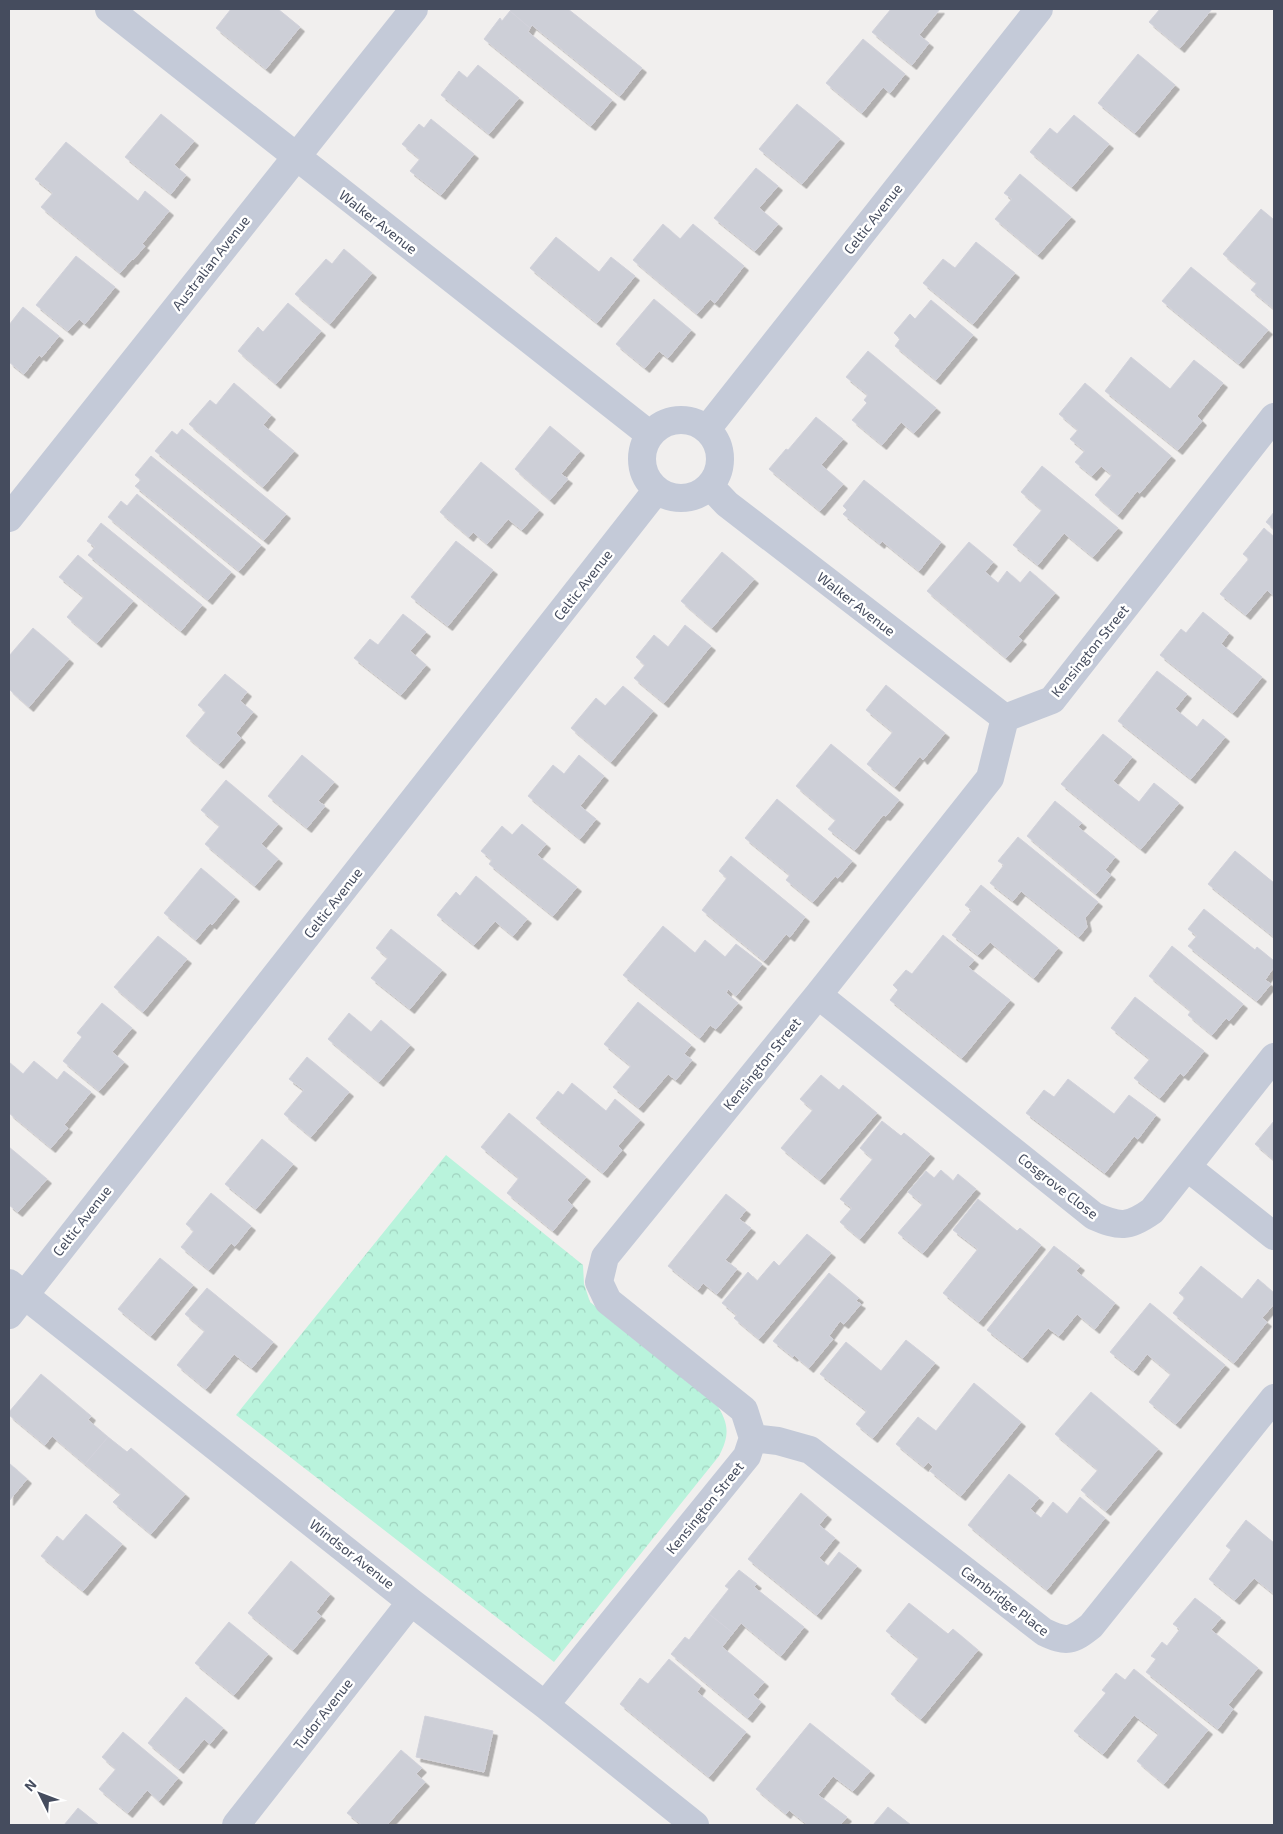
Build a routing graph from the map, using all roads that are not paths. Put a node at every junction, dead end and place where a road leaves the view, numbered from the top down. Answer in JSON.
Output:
{"nodes":[{"id":1,"x":108,"y":9,"type":"edge"},
{"id":2,"x":414,"y":9,"type":"edge"},
{"id":3,"x":1039,"y":9,"type":"edge"},
{"id":4,"x":295,"y":157,"type":"junction"},
{"id":5,"x":1274,"y":417,"type":"edge"},
{"id":6,"x":706,"y":429,"type":"junction"},
{"id":7,"x":649,"y":434,"type":"junction"},
{"id":8,"x":710,"y":486,"type":"junction"},
{"id":9,"x":656,"y":491,"type":"junction"},
{"id":10,"x":9,"y":518,"type":"edge"},
{"id":11,"x":1005,"y":718,"type":"junction"},
{"id":12,"x":818,"y":995,"type":"junction"},
{"id":13,"x":1274,"y":1057,"type":"edge"},
{"id":14,"x":1187,"y":1167,"type":"junction"},
{"id":15,"x":1274,"y":1236,"type":"edge"},
{"id":16,"x":14,"y":1298,"type":"edge"},
{"id":17,"x":1274,"y":1398,"type":"edge"},
{"id":18,"x":752,"y":1438,"type":"junction"},
{"id":19,"x":411,"y":1602,"type":"junction"},
{"id":20,"x":545,"y":1705,"type":"junction"},
{"id":21,"x":236,"y":1825,"type":"edge"},
{"id":22,"x":695,"y":1825,"type":"edge"}],
"edges":[{"from":1,"to":4,"type":"street","name":"Walker Avenue"},
{"from":2,"to":4,"type":"street","name":"Australian Avenue"},
{"from":3,"to":6,"type":"street","name":"Celtic Avenue"},
{"from":4,"to":7,"type":"street","name":"Walker Avenue"},
{"from":4,"to":10,"type":"street","name":"Australian Avenue"},
{"from":5,"to":11,"type":"street","name":"Kensington Street"},
{"from":6,"to":7,"type":"street"},
{"from":6,"to":8,"type":"street"},
{"from":7,"to":9,"type":"street"},
{"from":8,"to":9,"type":"street"},
{"from":8,"to":11,"type":"street","name":"Walker Avenue"},
{"from":9,"to":16,"type":"street","name":"Celtic Avenue"},
{"from":11,"to":12,"type":"street","name":"Kensington Street"},
{"from":12,"to":14,"type":"street","name":"Cosgrove Close"},
{"from":12,"to":18,"type":"street","name":"Kensington Street"},
{"from":13,"to":14,"type":"street","name":"Cosgrove Close"},
{"from":14,"to":15,"type":"street"},
{"from":16,"to":19,"type":"street","name":"Windsor Avenue"},
{"from":17,"to":18,"type":"street","name":"Cambridge Place"},
{"from":18,"to":20,"type":"street","name":"Kensington Street"},
{"from":19,"to":20,"type":"street","name":"Windsor Avenue"},
{"from":19,"to":21,"type":"street","name":"Tudor Avenue"},
{"from":20,"to":22,"type":"street","name":"Windsor Avenue"}]}
